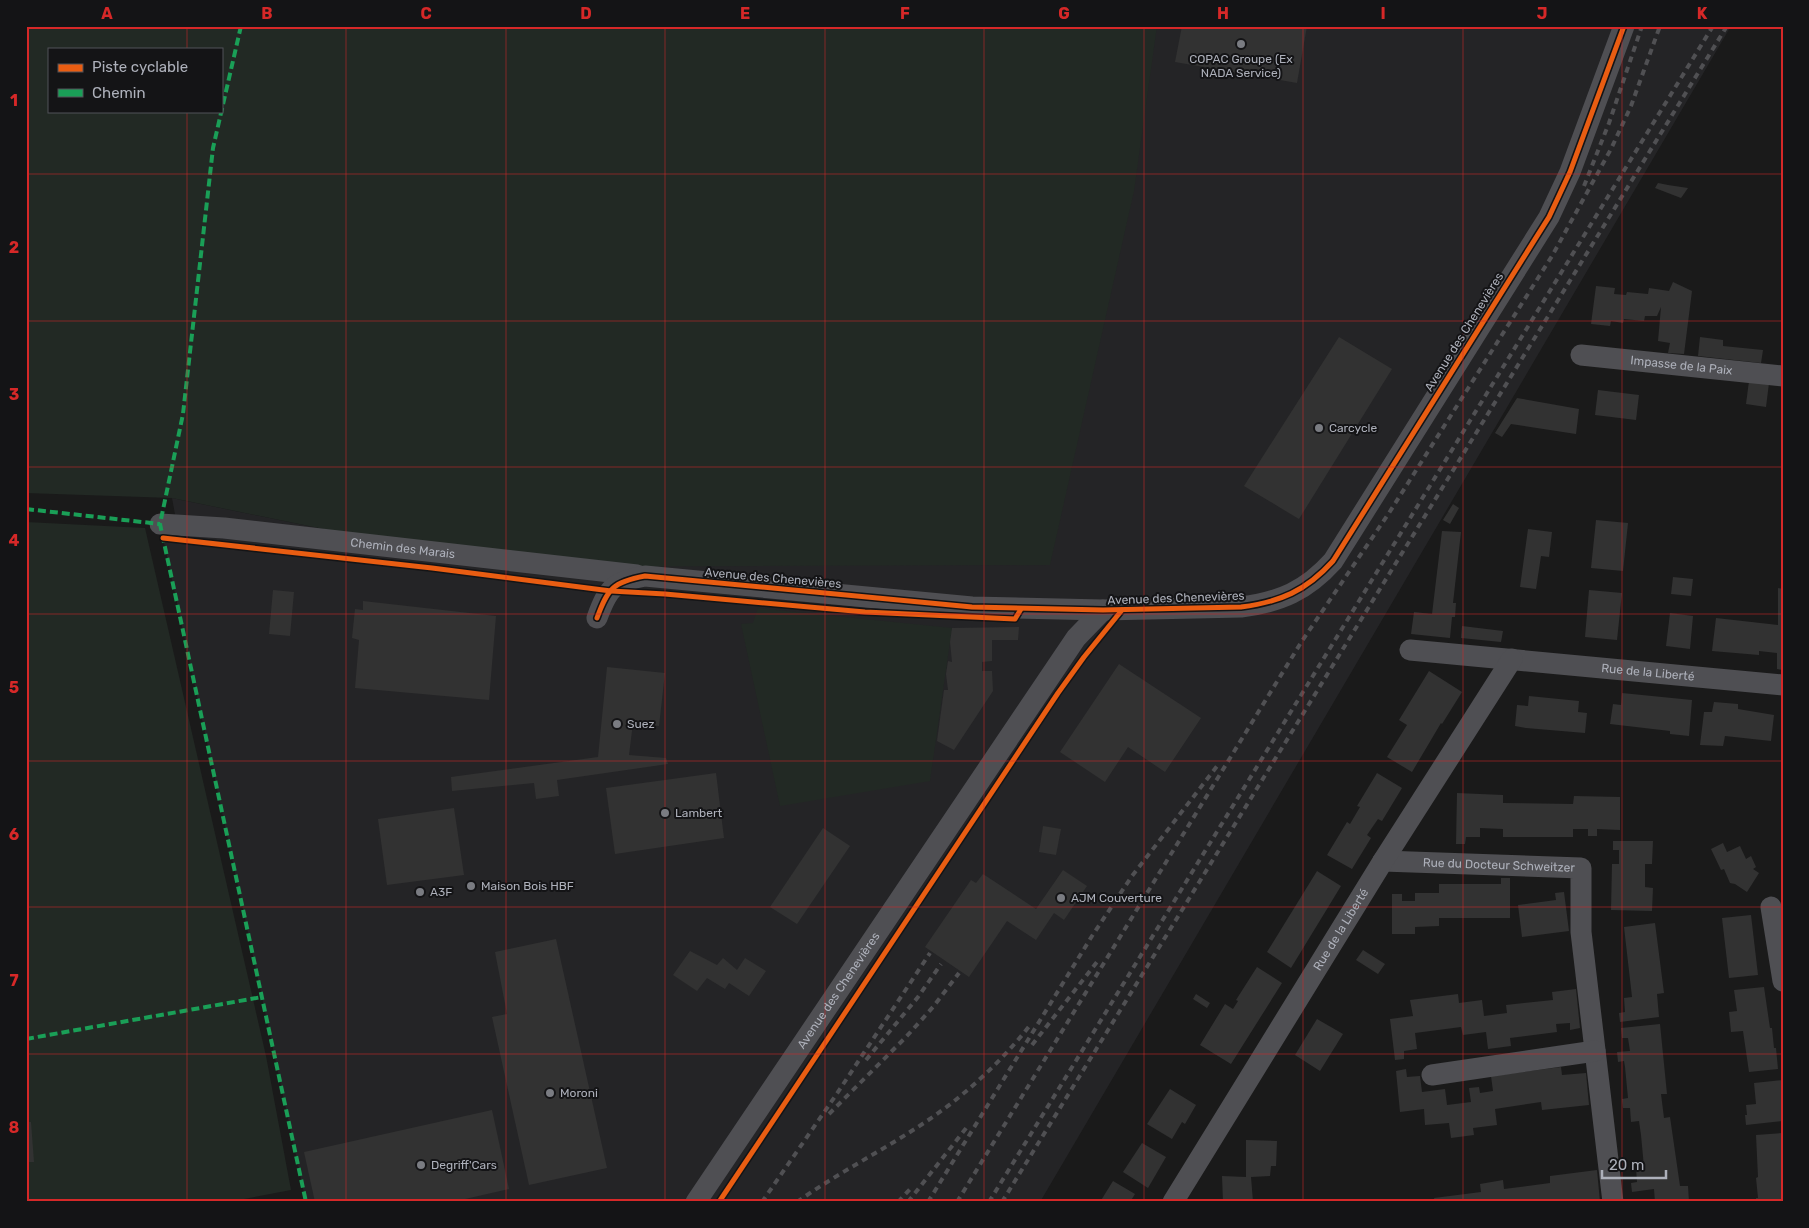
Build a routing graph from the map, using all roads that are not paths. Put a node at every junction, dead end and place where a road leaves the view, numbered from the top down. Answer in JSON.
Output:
{"nodes":[{"id":1,"x":1624,"y":26,"type":"edge"},
{"id":2,"x":1581,"y":355,"type":"dead end"},
{"id":3,"x":1783,"y":376,"type":"edge"},
{"id":4,"x":160,"y":524,"type":"dead end"},
{"id":5,"x":645,"y":576,"type":"junction"},
{"id":6,"x":1103,"y":610,"type":"junction"},
{"id":7,"x":597,"y":618,"type":"dead end"},
{"id":8,"x":1410,"y":650,"type":"dead end"},
{"id":9,"x":1512,"y":659,"type":"junction"},
{"id":10,"x":1783,"y":685,"type":"edge"},
{"id":11,"x":1383,"y":861,"type":"junction"},
{"id":12,"x":1771,"y":907,"type":"dead end"},
{"id":13,"x":1783,"y":981,"type":"edge"},
{"id":14,"x":1595,"y":1051,"type":"junction"},
{"id":15,"x":1432,"y":1075,"type":"dead end"},
{"id":16,"x":696,"y":1202,"type":"edge"},
{"id":17,"x":1173,"y":1202,"type":"edge"},
{"id":18,"x":1613,"y":1202,"type":"edge"}],
"edges":[{"from":1,"to":6,"type":"street","name":"Avenue des Chenevières"},
{"from":2,"to":3,"type":"street","name":"Impasse de la Paix"},
{"from":4,"to":5,"type":"street","name":"Chemin des Marais"},
{"from":5,"to":6,"type":"street","name":"Avenue des Chenevières"},
{"from":5,"to":7,"type":"street","name":"Avenue des Chenevières"},
{"from":6,"to":16,"type":"street","name":"Avenue des Chenevières"},
{"from":8,"to":9,"type":"street","name":"Rue de la Liberté"},
{"from":9,"to":10,"type":"street","name":"Rue de la Liberté"},
{"from":9,"to":11,"type":"street","name":"Rue de la Liberté"},
{"from":11,"to":14,"type":"street","name":"Rue du Docteur Schweitzer"},
{"from":11,"to":17,"type":"street","name":"Rue de la Liberté"},
{"from":12,"to":13,"type":"street"},
{"from":14,"to":15,"type":"street"},
{"from":14,"to":18,"type":"street","name":"Rue du Docteur Schweitzer"}]}
